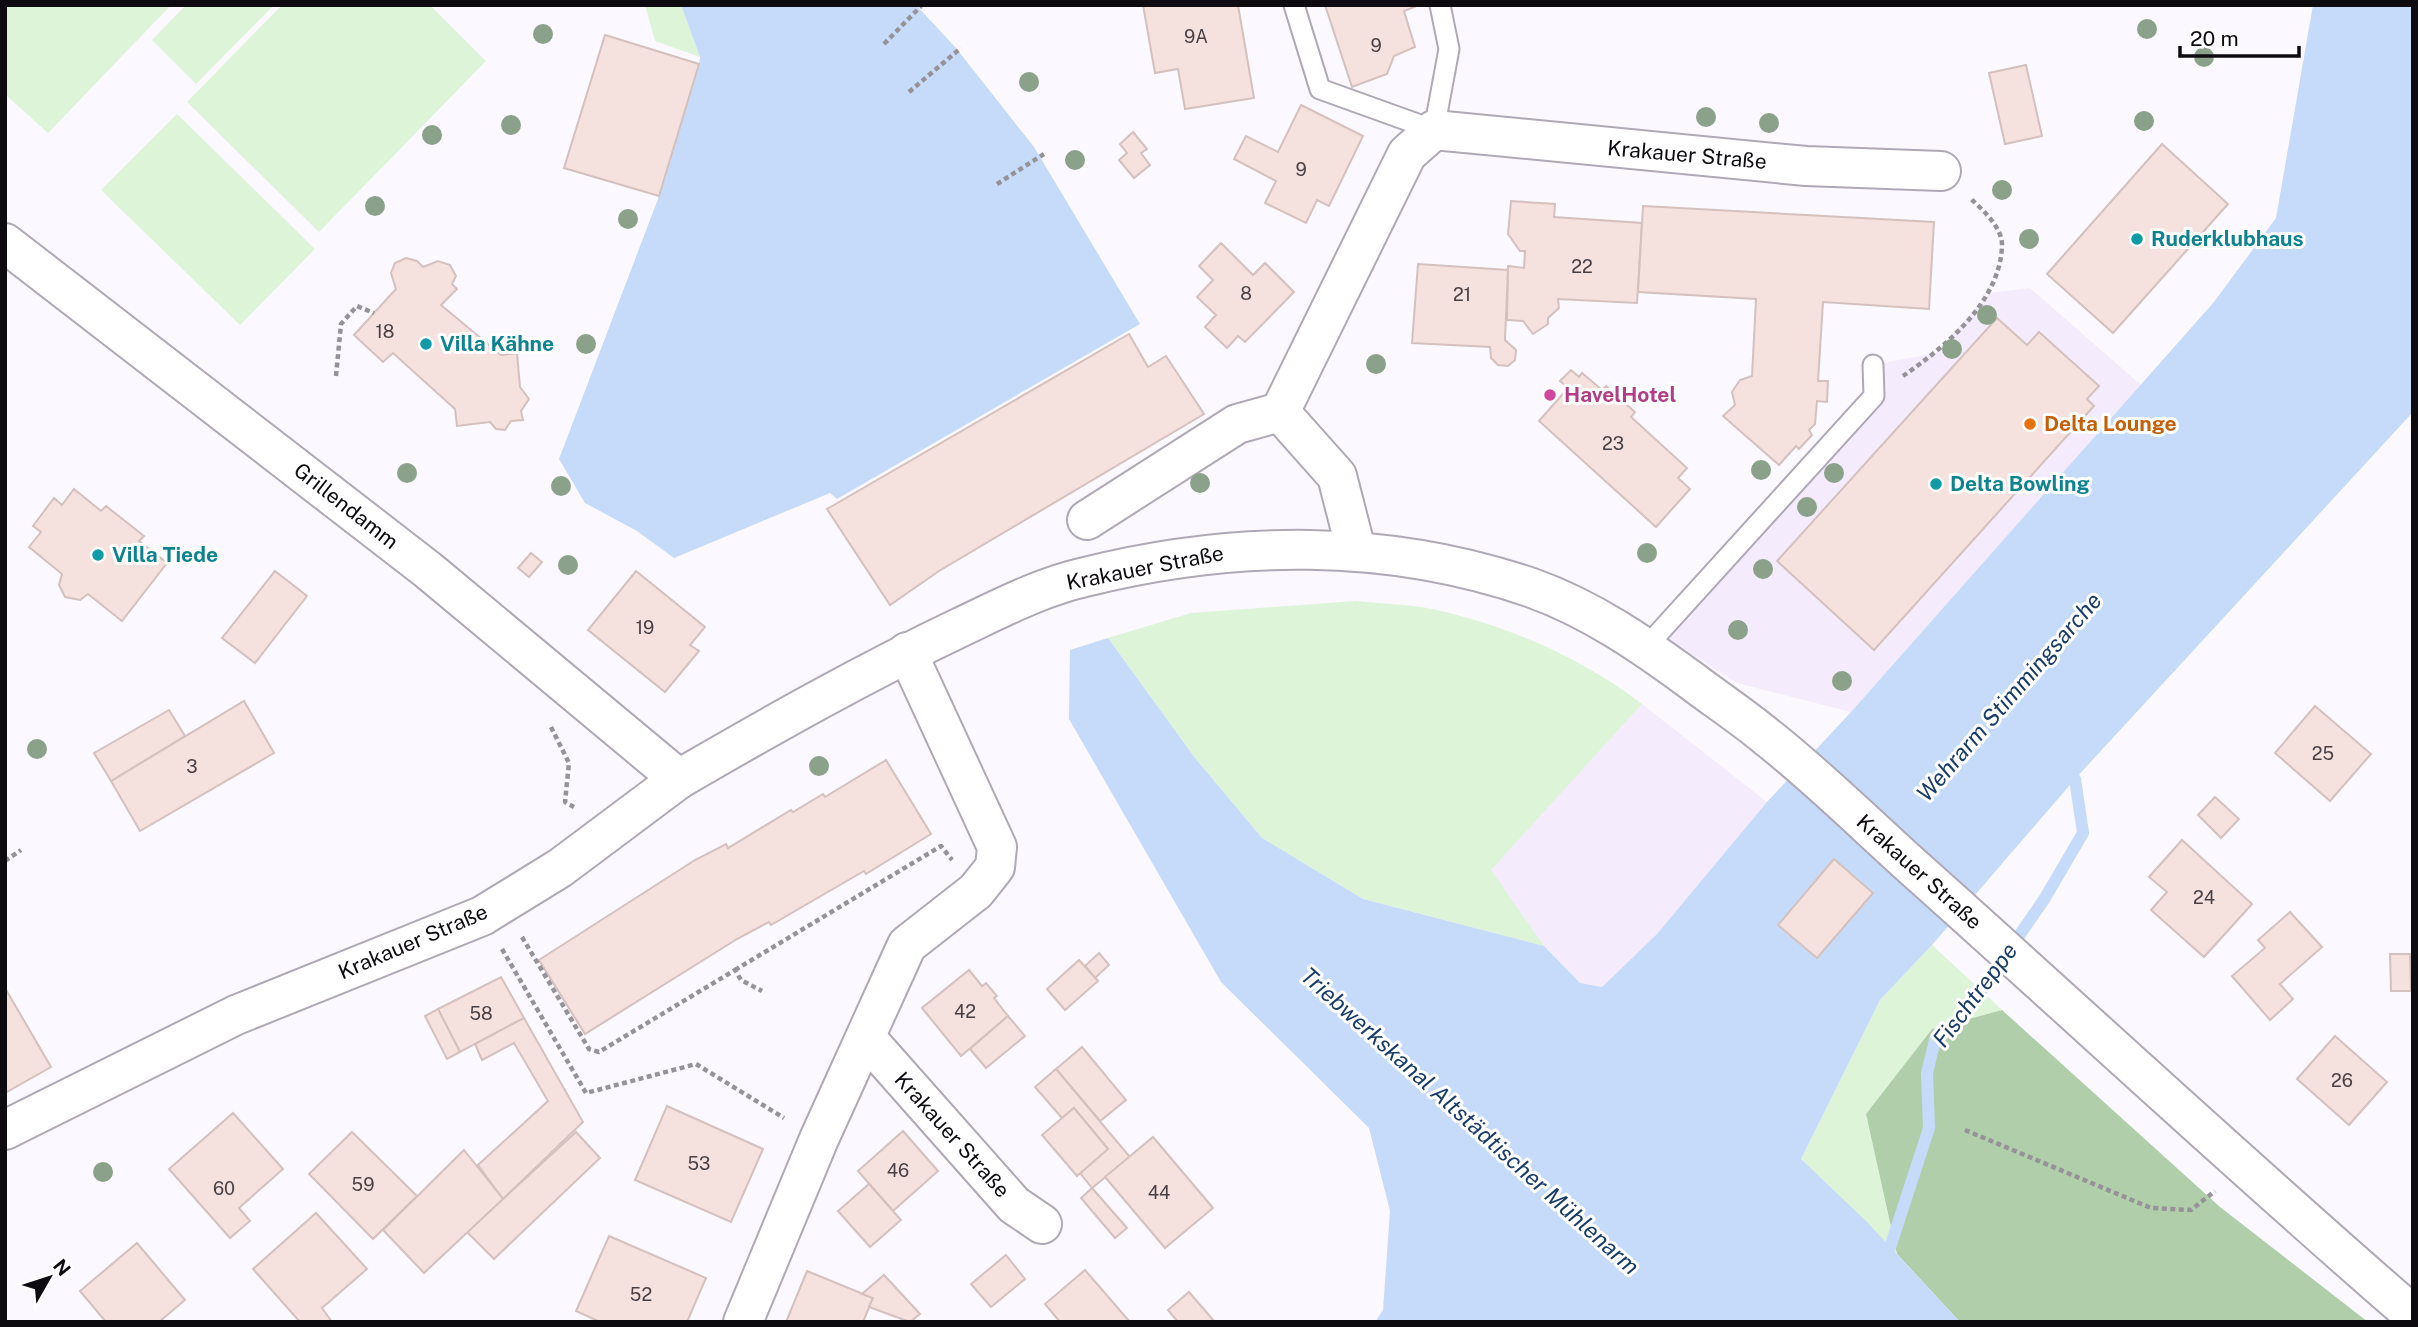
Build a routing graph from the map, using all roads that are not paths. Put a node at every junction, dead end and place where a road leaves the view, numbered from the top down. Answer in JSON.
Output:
{"nodes":[{"id":1,"x":1294,"y":5,"type":"edge"},
{"id":2,"x":1440,"y":5,"type":"edge"},
{"id":3,"x":1434,"y":130,"type":"junction"},
{"id":4,"x":1941,"y":171,"type":"road end"},
{"id":5,"x":5,"y":243,"type":"edge"},
{"id":6,"x":1872,"y":365,"type":"dead end"},
{"id":7,"x":1280,"y":412,"type":"junction"},
{"id":8,"x":1087,"y":520,"type":"dead end"},
{"id":9,"x":1356,"y":550,"type":"junction"},
{"id":10,"x":1646,"y":647,"type":"junction"},
{"id":11,"x":907,"y":652,"type":"junction"},
{"id":12,"x":679,"y":779,"type":"junction"},
{"id":13,"x":867,"y":1039,"type":"junction"},
{"id":14,"x":5,"y":1130,"type":"edge"},
{"id":15,"x":1042,"y":1224,"type":"dead end"},
{"id":16,"x":2413,"y":1315,"type":"edge"},
{"id":17,"x":743,"y":1322,"type":"edge"}],
"edges":[{"from":1,"to":3,"type":"lane"},
{"from":2,"to":3,"type":"lane"},
{"from":3,"to":4,"type":"street","name":"Krakauer Straße"},
{"from":3,"to":7,"type":"street"},
{"from":5,"to":12,"type":"street","name":"Grillendamm"},
{"from":6,"to":10,"type":"lane"},
{"from":7,"to":8,"type":"street"},
{"from":7,"to":9,"type":"street"},
{"from":9,"to":10,"type":"street","name":"Krakauer Straße"},
{"from":9,"to":11,"type":"street","name":"Krakauer Straße"},
{"from":10,"to":16,"type":"street","name":"Krakauer Straße"},
{"from":11,"to":12,"type":"street","name":"Krakauer Straße"},
{"from":11,"to":13,"type":"street"},
{"from":12,"to":14,"type":"street","name":"Krakauer Straße"},
{"from":13,"to":15,"type":"street","name":"Krakauer Straße"},
{"from":13,"to":17,"type":"street"}]}
